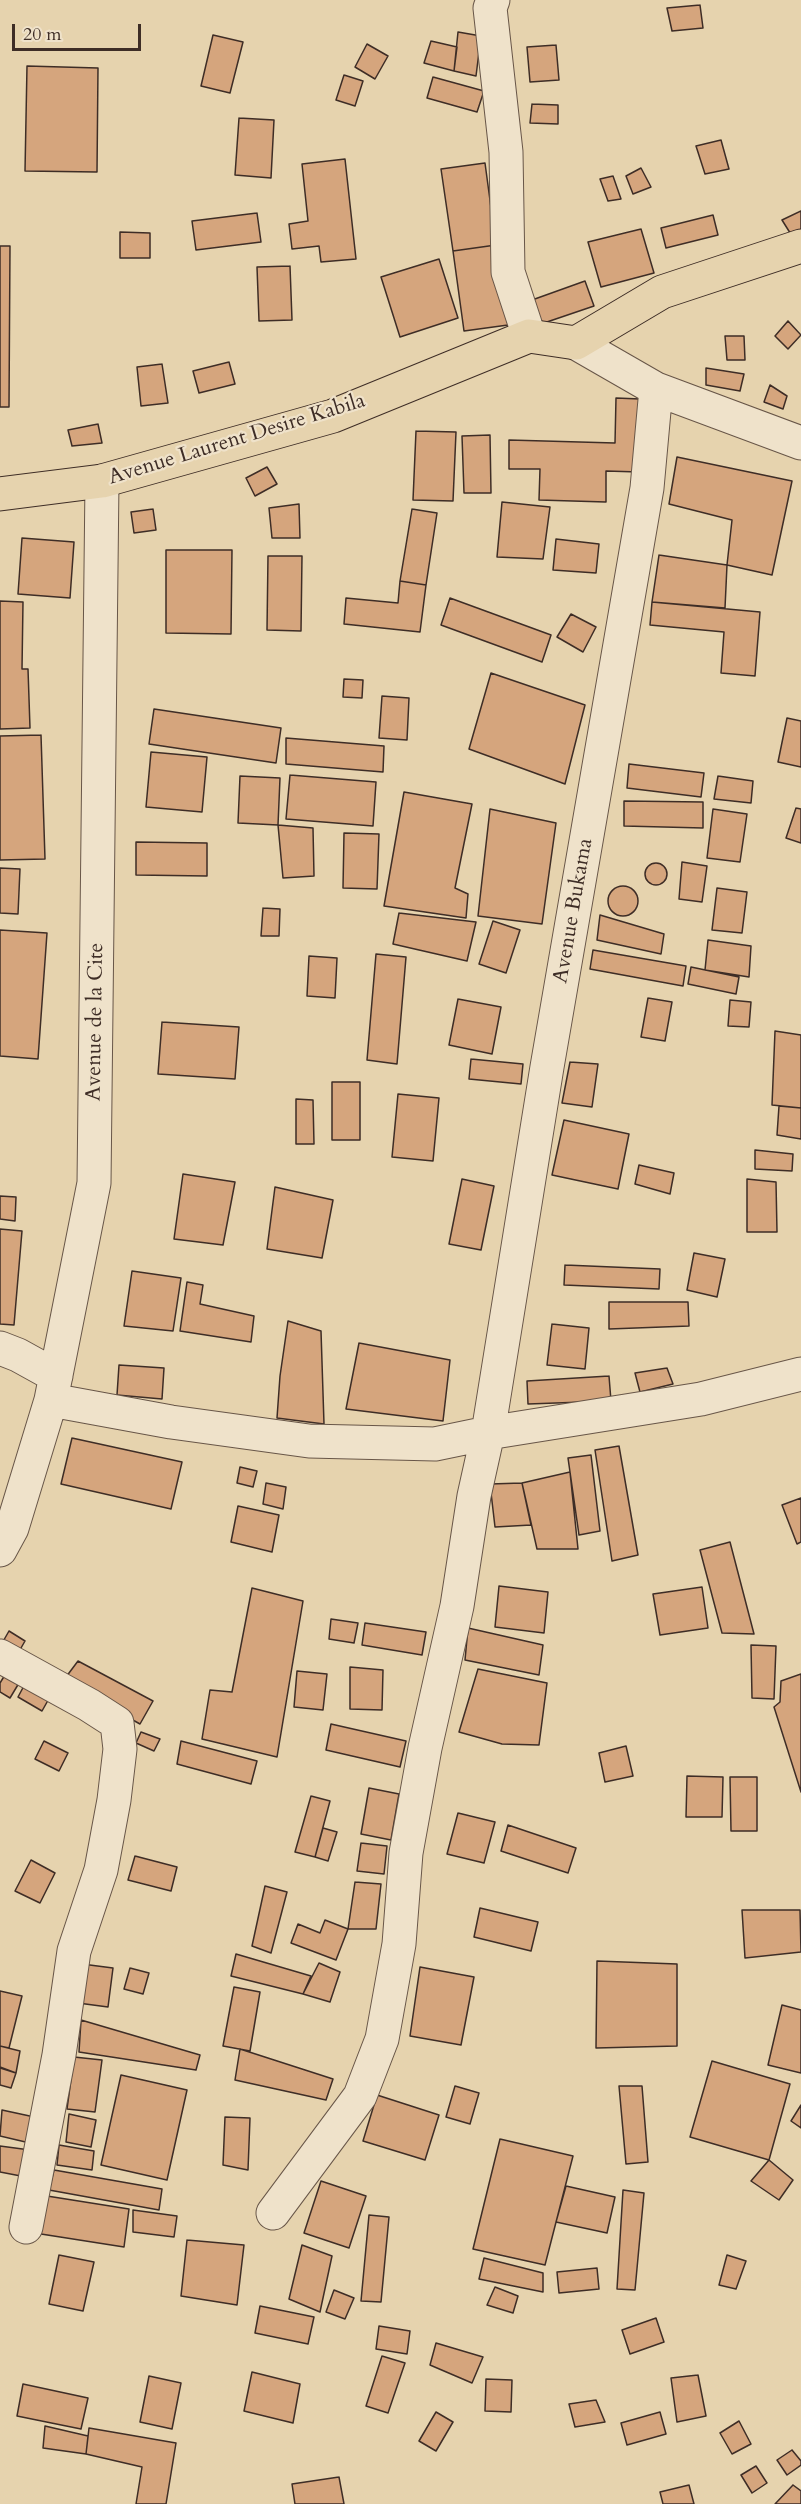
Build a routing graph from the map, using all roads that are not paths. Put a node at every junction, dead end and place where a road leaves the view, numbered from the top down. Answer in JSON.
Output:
{"nodes":[{"id":1,"x":493,"y":0,"type":"edge"},
{"id":2,"x":801,"y":246,"type":"edge"},
{"id":3,"x":529,"y":336,"type":"junction"},
{"id":4,"x":576,"y":343,"type":"junction"},
{"id":5,"x":656,"y":389,"type":"junction"},
{"id":6,"x":801,"y":443,"type":"edge"},
{"id":7,"x":102,"y":481,"type":"junction"},
{"id":8,"x":0,"y":494,"type":"edge"},
{"id":9,"x":0,"y":1348,"type":"edge"},
{"id":10,"x":801,"y":1374,"type":"edge"},
{"id":11,"x":53,"y":1388,"type":"junction"},
{"id":12,"x":488,"y":1433,"type":"junction"},
{"id":13,"x":0,"y":1550,"type":"edge"},
{"id":14,"x":0,"y":1656,"type":"edge"},
{"id":15,"x":273,"y":2213,"type":"dead end"},
{"id":16,"x":26,"y":2228,"type":"dead end"}],
"edges":[{"from":1,"to":3,"type":"street"},
{"from":2,"to":4,"type":"main road"},
{"from":3,"to":4,"type":"main road"},
{"from":3,"to":7,"type":"main road","name":"Avenue Laurent Desire Kabila"},
{"from":4,"to":5,"type":"street"},
{"from":5,"to":6,"type":"street"},
{"from":5,"to":12,"type":"street","name":"Avenue Bukama"},
{"from":7,"to":8,"type":"main road","name":"Avenue Laurent Desire Kabila"},
{"from":7,"to":11,"type":"street","name":"Avenue de la Cite"},
{"from":9,"to":11,"type":"street"},
{"from":10,"to":12,"type":"street"},
{"from":11,"to":12,"type":"street"},
{"from":11,"to":13,"type":"street","name":"Avenue de la Cite"},
{"from":12,"to":15,"type":"street","name":"Avenue Bukama"},
{"from":14,"to":16,"type":"street"}]}
